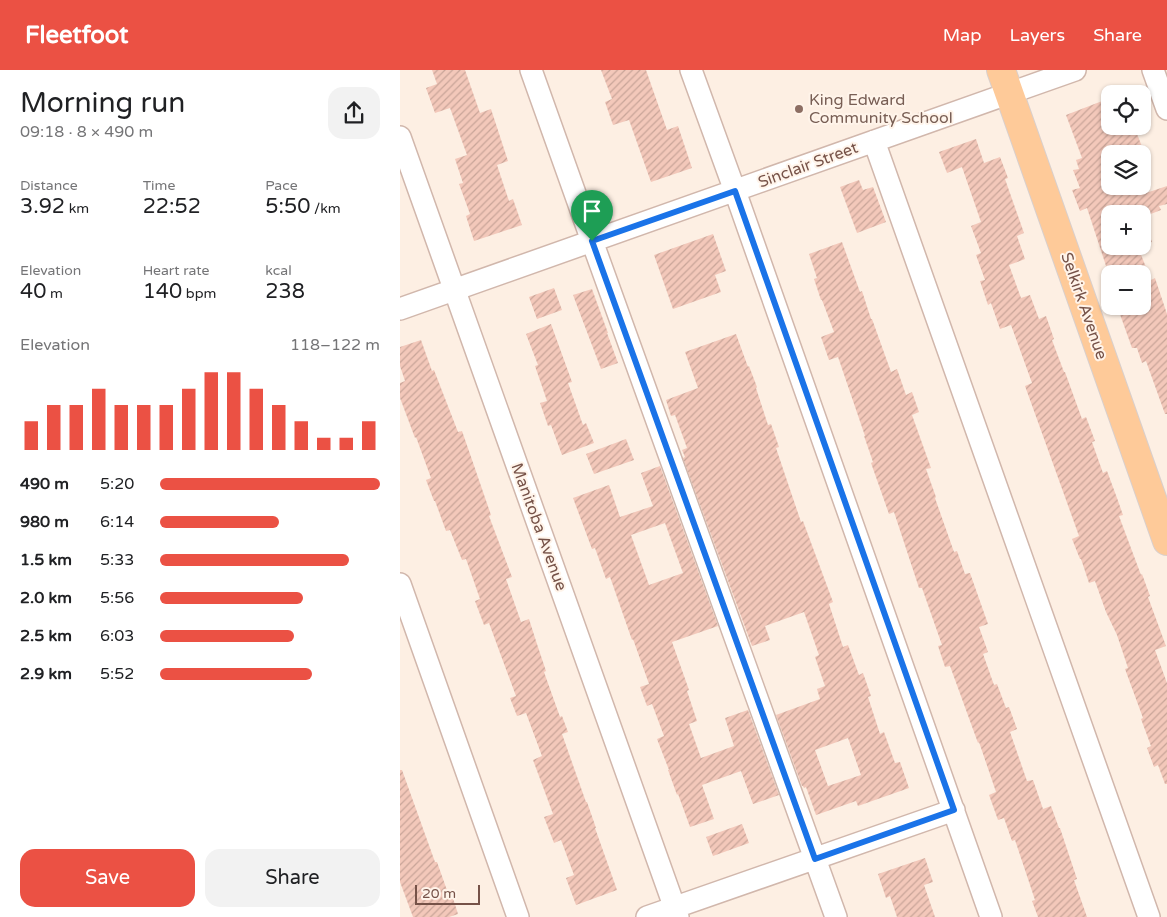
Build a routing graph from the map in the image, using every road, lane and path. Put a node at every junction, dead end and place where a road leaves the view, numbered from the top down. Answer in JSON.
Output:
{"nodes":[{"id":1,"x":531,"y":70,"type":"edge"},
{"id":2,"x":691,"y":70,"type":"edge"},
{"id":3,"x":1074,"y":70,"type":"edge"},
{"id":4,"x":1153,"y":70,"type":"edge"},
{"id":5,"x":1005,"y":81,"type":"edge"},
{"id":6,"x":1167,"y":109,"type":"edge"},
{"id":7,"x":400,"y":137,"type":"edge"},
{"id":8,"x":874,"y":141,"type":"junction"},
{"id":9,"x":735,"y":191,"type":"junction"},
{"id":10,"x":592,"y":241,"type":"junction"},
{"id":11,"x":454,"y":289,"type":"junction"},
{"id":12,"x":400,"y":308,"type":"edge"},
{"id":13,"x":1167,"y":541,"type":"edge"},
{"id":14,"x":400,"y":584,"type":"edge"},
{"id":15,"x":954,"y":810,"type":"junction"},
{"id":16,"x":815,"y":859,"type":"junction"},
{"id":17,"x":676,"y":912,"type":"edge"},
{"id":18,"x":518,"y":917,"type":"edge"},
{"id":19,"x":647,"y":917,"type":"edge"},
{"id":20,"x":836,"y":917,"type":"edge"},
{"id":21,"x":991,"y":917,"type":"edge"},
{"id":22,"x":1149,"y":917,"type":"edge"}],
"edges":[{"from":1,"to":10,"type":"street"},
{"from":2,"to":9,"type":"street"},
{"from":3,"to":5,"type":"street","name":"Sinclair Street"},
{"from":4,"to":6,"type":"street"},
{"from":5,"to":8,"type":"street","name":"Sinclair Street"},
{"from":5,"to":13,"type":"main road","name":"Selkirk Avenue"},
{"from":7,"to":11,"type":"street","name":"Manitoba Avenue"},
{"from":8,"to":9,"type":"street","name":"Sinclair Street"},
{"from":8,"to":22,"type":"street"},
{"from":9,"to":10,"type":"street","name":"Sinclair Street"},
{"from":9,"to":15,"type":"street"},
{"from":10,"to":11,"type":"street","name":"Sinclair Street"},
{"from":10,"to":16,"type":"street"},
{"from":11,"to":12,"type":"street","name":"Sinclair Street"},
{"from":11,"to":17,"type":"street","name":"Manitoba Avenue"},
{"from":14,"to":18,"type":"street"},
{"from":15,"to":16,"type":"street"},
{"from":15,"to":21,"type":"street"},
{"from":16,"to":17,"type":"street"},
{"from":16,"to":20,"type":"street"},
{"from":17,"to":19,"type":"street"}]}
